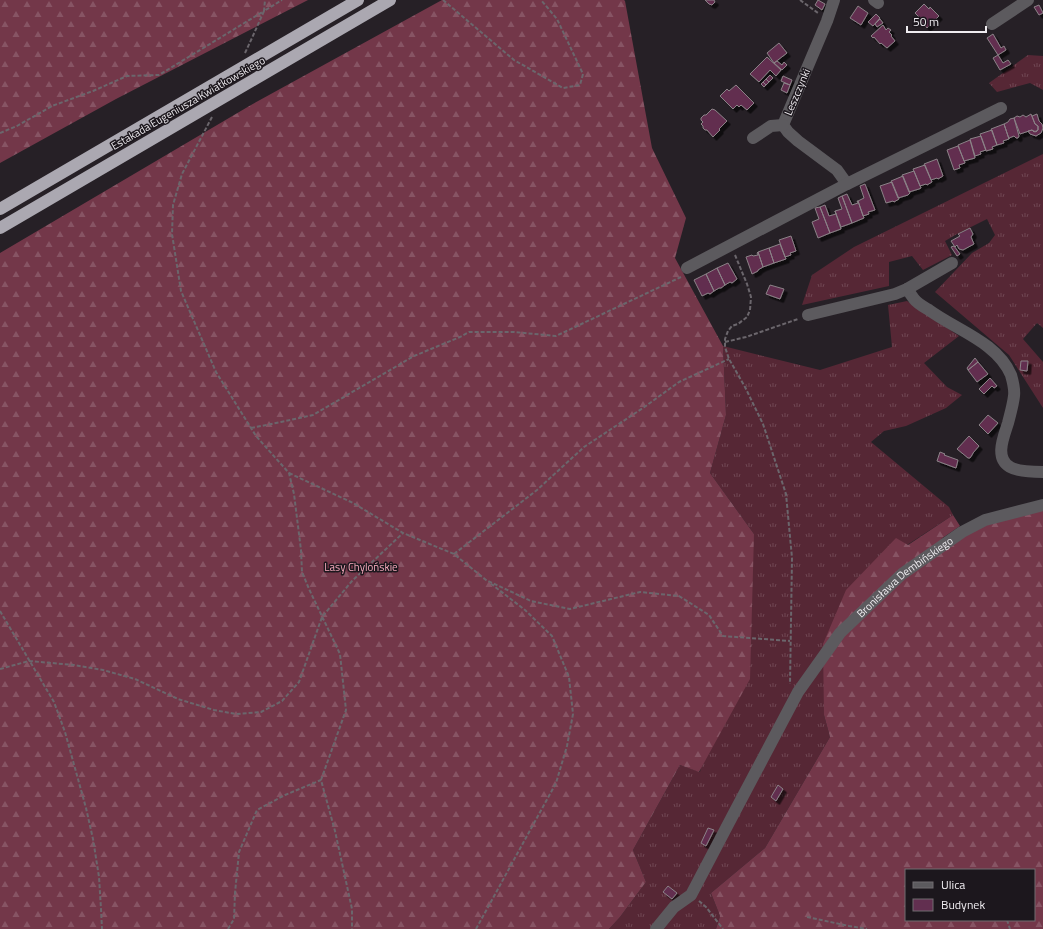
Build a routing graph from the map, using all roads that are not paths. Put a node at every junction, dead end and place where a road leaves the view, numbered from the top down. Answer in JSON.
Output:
{"nodes":[{"id":1,"x":358,"y":0,"type":"edge"},
{"id":2,"x":390,"y":0,"type":"edge"},
{"id":3,"x":834,"y":0,"type":"edge"},
{"id":4,"x":1028,"y":0,"type":"edge"},
{"id":5,"x":992,"y":24,"type":"dead end"},
{"id":6,"x":1001,"y":108,"type":"dead end"},
{"id":7,"x":783,"y":124,"type":"junction"},
{"id":8,"x":753,"y":138,"type":"dead end"},
{"id":9,"x":847,"y":184,"type":"junction"},
{"id":10,"x":0,"y":210,"type":"edge"},
{"id":11,"x":0,"y":228,"type":"edge"},
{"id":12,"x":952,"y":263,"type":"dead end"},
{"id":13,"x":687,"y":268,"type":"road end"},
{"id":14,"x":907,"y":289,"type":"junction"},
{"id":15,"x":808,"y":315,"type":"road end"},
{"id":16,"x":1043,"y":472,"type":"edge"},
{"id":17,"x":1043,"y":505,"type":"edge"},
{"id":18,"x":656,"y":929,"type":"edge"}],
"edges":[{"from":1,"to":10,"type":"highway","name":"Estakada Eugeniusza Kwiatkowskiego","bridge":true},
{"from":2,"to":11,"type":"highway","name":"Estakada Eugeniusza Kwiatkowskiego","bridge":true},
{"from":3,"to":7,"type":"street","name":"Leszczynki"},
{"from":4,"to":5,"type":"street"},
{"from":6,"to":9,"type":"street"},
{"from":7,"to":8,"type":"street"},
{"from":7,"to":9,"type":"street","name":"Leszczynki"},
{"from":9,"to":13,"type":"street"},
{"from":12,"to":14,"type":"street"},
{"from":14,"to":15,"type":"street"},
{"from":14,"to":16,"type":"street"},
{"from":17,"to":18,"type":"street","name":"Bronisława Dembińskiego"}]}
